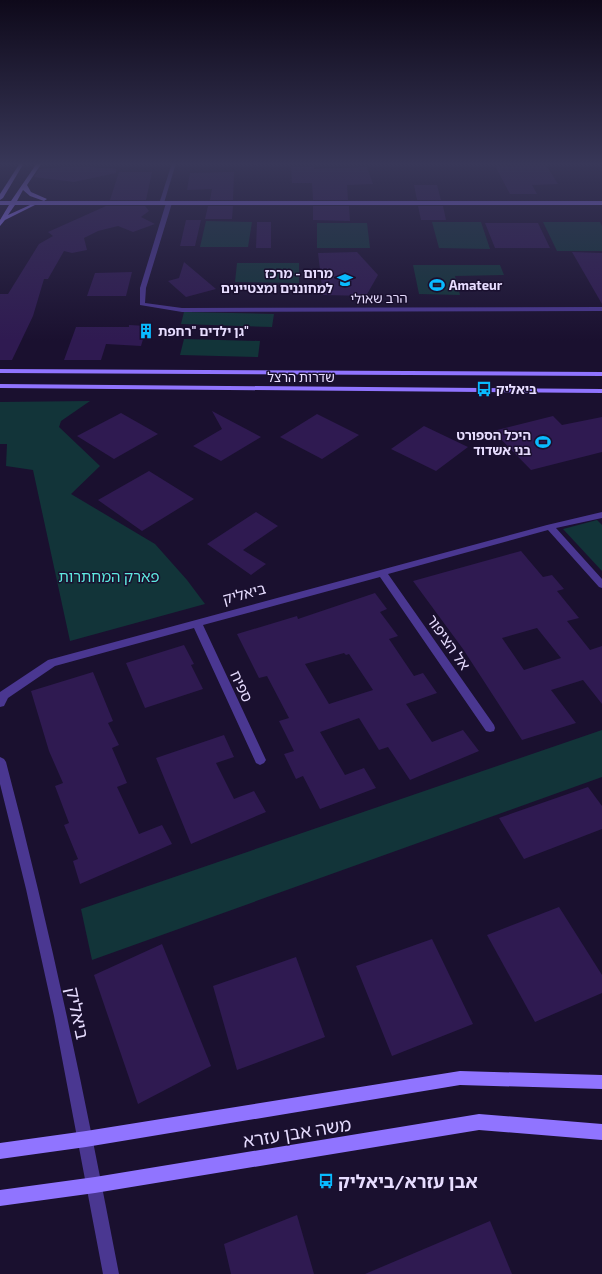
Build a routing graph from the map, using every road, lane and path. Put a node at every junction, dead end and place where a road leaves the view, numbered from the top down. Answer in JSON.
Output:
{"nodes":[{"id":1,"x":163,"y":222,"type":"edge"},
{"id":2,"x":602,"y":310,"type":"edge"},
{"id":3,"x":0,"y":371,"type":"edge"},
{"id":4,"x":602,"y":374,"type":"edge"},
{"id":5,"x":0,"y":386,"type":"edge"},
{"id":6,"x":602,"y":391,"type":"edge"},
{"id":7,"x":602,"y":514,"type":"edge"},
{"id":8,"x":550,"y":527,"type":"junction"},
{"id":9,"x":382,"y":573,"type":"junction"},
{"id":10,"x":602,"y":585,"type":"edge"},
{"id":11,"x":197,"y":623,"type":"junction"},
{"id":12,"x":0,"y":703,"type":"edge"},
{"id":13,"x":490,"y":728,"type":"dead end"},
{"id":14,"x":260,"y":760,"type":"dead end"},
{"id":15,"x":0,"y":762,"type":"edge"},
{"id":16,"x":602,"y":1082,"type":"edge"},
{"id":17,"x":602,"y":1132,"type":"edge"},
{"id":18,"x":86,"y":1139,"type":"junction"},
{"id":19,"x":0,"y":1151,"type":"edge"},
{"id":20,"x":95,"y":1185,"type":"junction"},
{"id":21,"x":0,"y":1198,"type":"edge"},
{"id":22,"x":111,"y":1274,"type":"edge"}],
"edges":[{"from":1,"to":2,"type":"street","name":"הרב שאולי"},
{"from":3,"to":4,"type":"main road","name":"שדרות הרצל"},
{"from":5,"to":6,"type":"main road","name":"שדרות הרצל"},
{"from":7,"to":8,"type":"street","name":"ביאליק"},
{"from":8,"to":9,"type":"street","name":"ביאליק"},
{"from":8,"to":10,"type":"street"},
{"from":9,"to":11,"type":"street","name":"ביאליק"},
{"from":9,"to":13,"type":"street","name":"אל הציפור"},
{"from":11,"to":12,"type":"street","name":"ביאליק"},
{"from":11,"to":14,"type":"street","name":"ספיח"},
{"from":15,"to":18,"type":"street","name":"ביאליק"},
{"from":16,"to":18,"type":"main road","name":"משה אבן עזרא"},
{"from":17,"to":20,"type":"main road","name":"משה אבן עזרא"},
{"from":18,"to":19,"type":"main road","name":"משה אבן עזרא"},
{"from":18,"to":20,"type":"street","name":"ביאליק"},
{"from":20,"to":21,"type":"main road","name":"משה אבן עזרא"},
{"from":20,"to":22,"type":"street","name":"ביאליק"}]}
